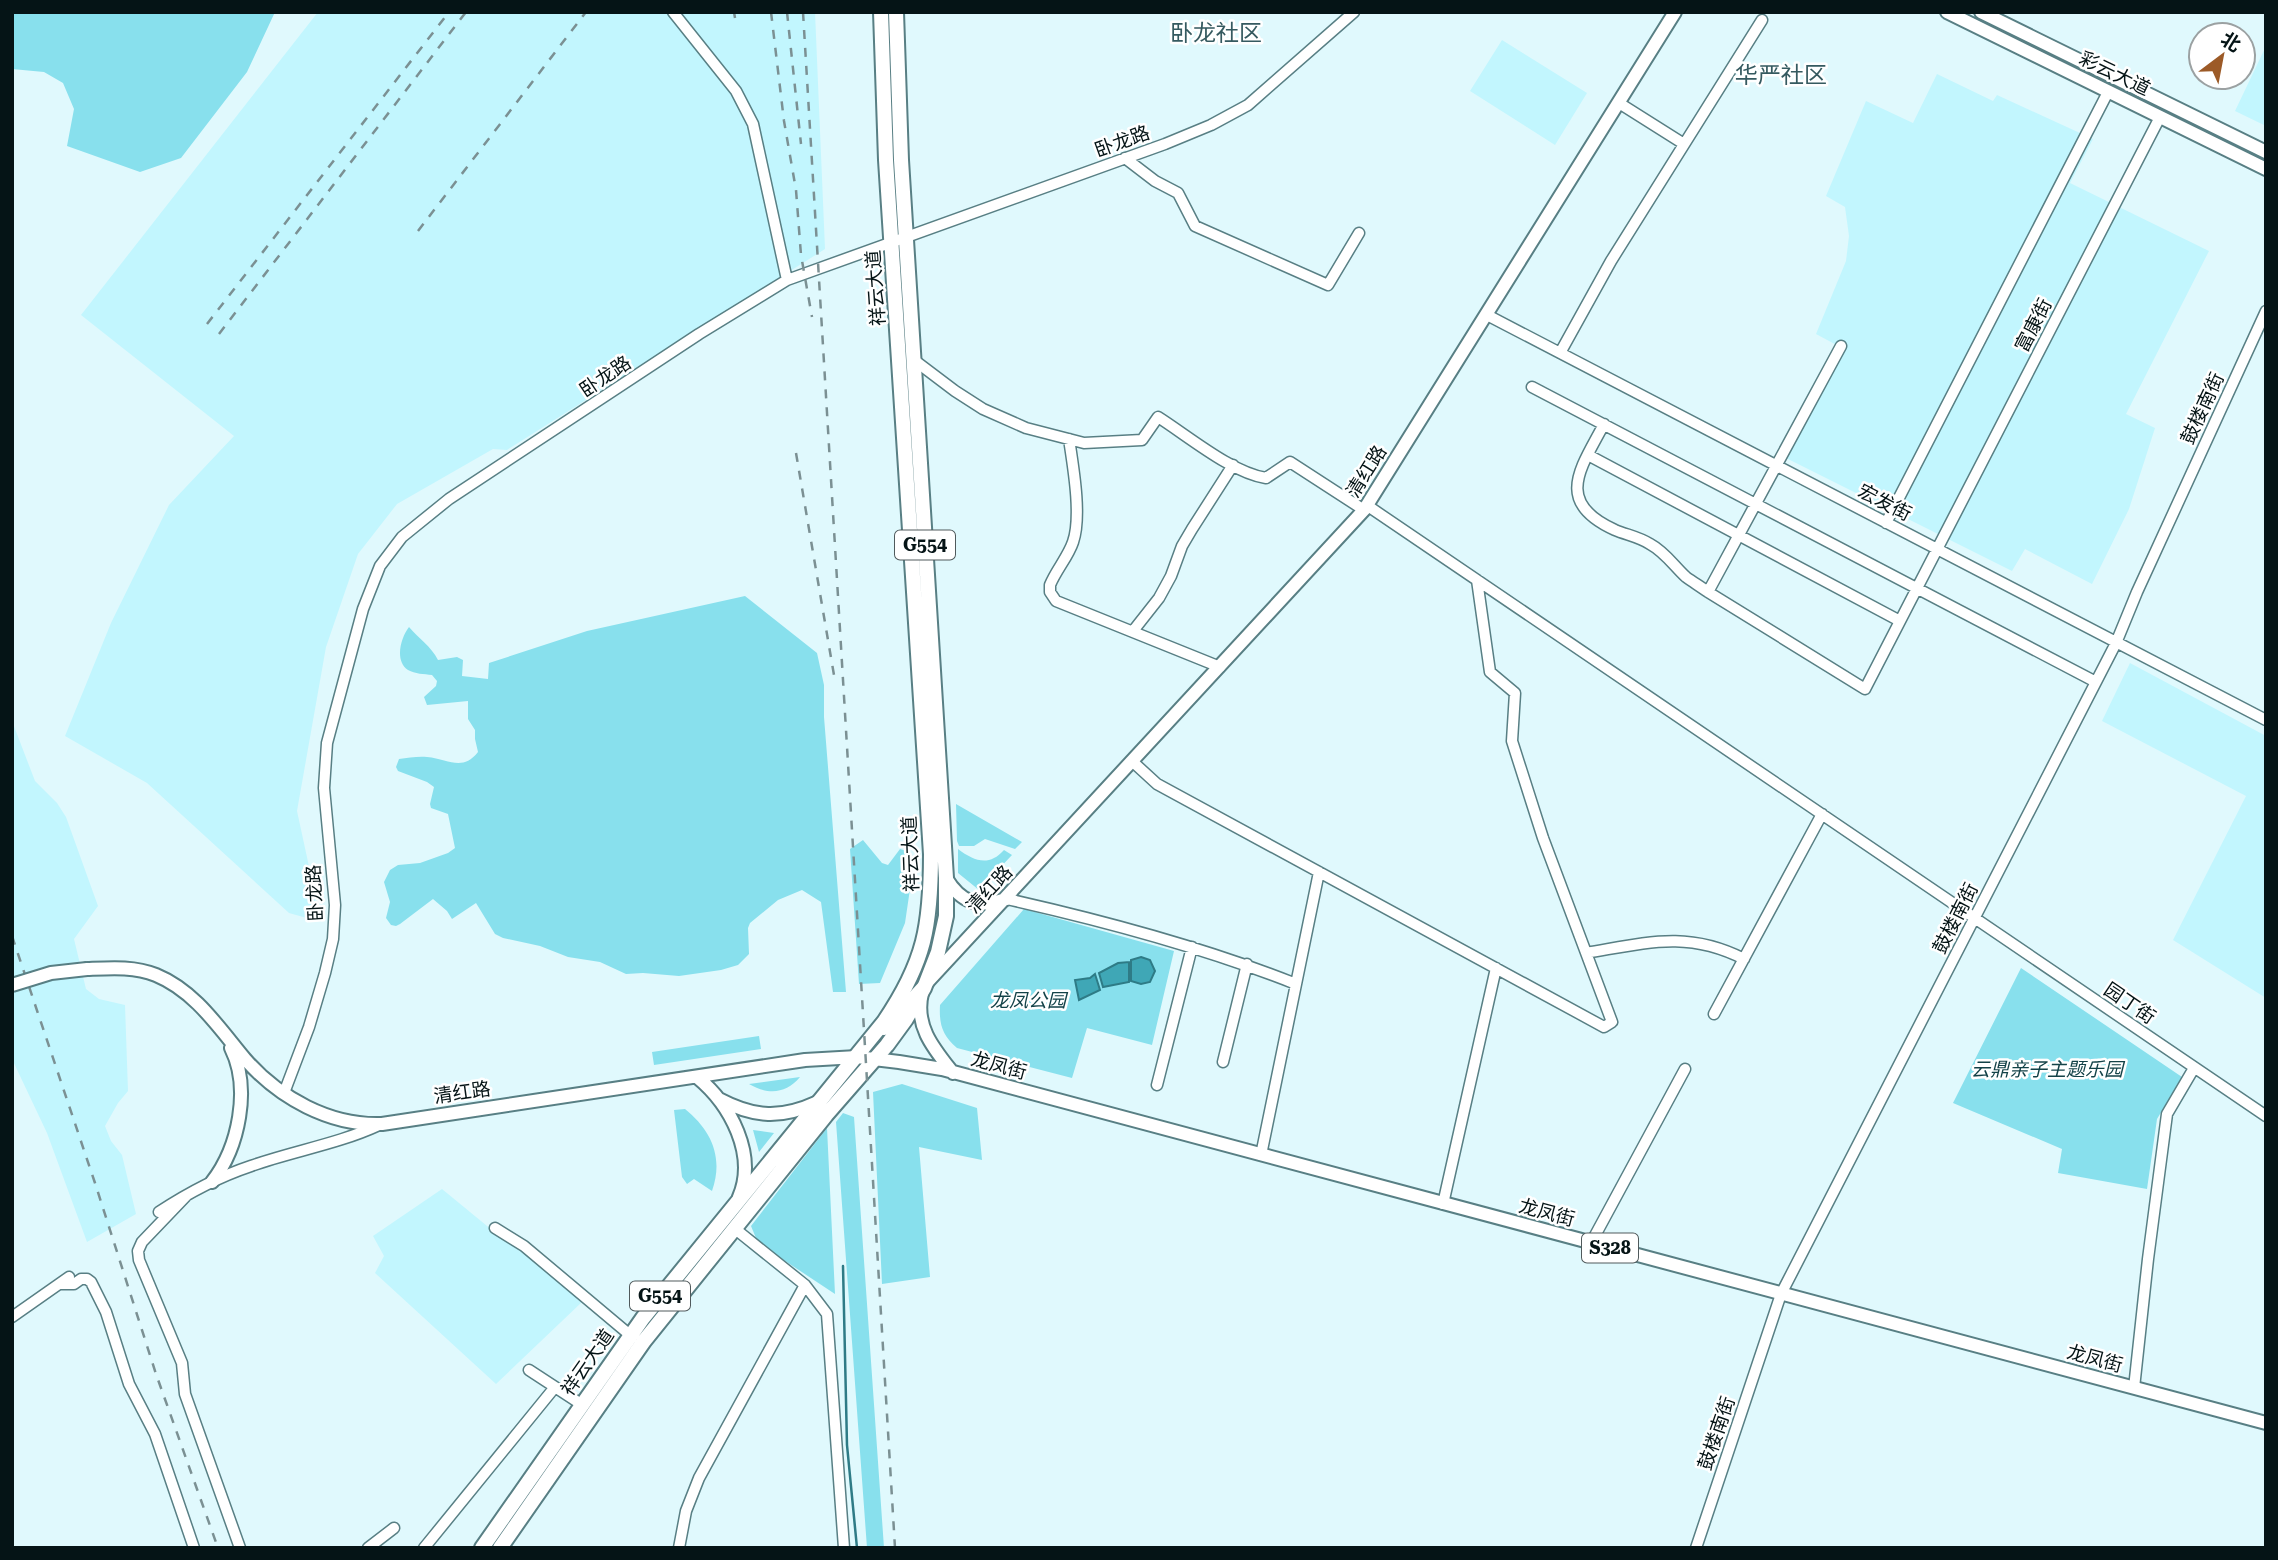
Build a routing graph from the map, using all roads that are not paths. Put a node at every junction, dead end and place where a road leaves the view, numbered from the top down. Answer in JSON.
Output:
{"nodes":[{"id":1,"x":673,"y":12,"type":"edge"},
{"id":2,"x":881,"y":12,"type":"edge"},
{"id":3,"x":896,"y":12,"type":"edge"},
{"id":4,"x":1354,"y":12,"type":"edge"},
{"id":5,"x":1675,"y":12,"type":"edge"},
{"id":6,"x":1947,"y":12,"type":"edge"},
{"id":7,"x":1981,"y":12,"type":"edge"},
{"id":8,"x":1762,"y":20,"type":"dead end"},
{"id":9,"x":2108,"y":92,"type":"junction"},
{"id":10,"x":1619,"y":103,"type":"junction"},
{"id":11,"x":2160,"y":117,"type":"junction"},
{"id":12,"x":1684,"y":144,"type":"junction"},
{"id":13,"x":2266,"y":152,"type":"edge"},
{"id":14,"x":1125,"y":158,"type":"junction"},
{"id":15,"x":2266,"y":169,"type":"edge"},
{"id":16,"x":1359,"y":233,"type":"dead end"},
{"id":17,"x":906,"y":237,"type":"junction"},
{"id":18,"x":891,"y":243,"type":"junction"},
{"id":19,"x":787,"y":280,"type":"junction"},
{"id":20,"x":2266,"y":311,"type":"edge"},
{"id":21,"x":1487,"y":316,"type":"junction"},
{"id":22,"x":1841,"y":346,"type":"dead end"},
{"id":23,"x":1560,"y":353,"type":"junction"},
{"id":24,"x":914,"y":360,"type":"junction"},
{"id":25,"x":1532,"y":387,"type":"dead end"},
{"id":26,"x":1604,"y":424,"type":"junction"},
{"id":27,"x":1069,"y":439,"type":"junction"},
{"id":28,"x":1588,"y":455,"type":"junction"},
{"id":29,"x":1233,"y":465,"type":"junction"},
{"id":30,"x":1776,"y":466,"type":"junction"},
{"id":31,"x":1756,"y":504,"type":"junction"},
{"id":32,"x":1366,"y":508,"type":"junction"},
{"id":33,"x":1886,"y":523,"type":"junction"},
{"id":34,"x":1739,"y":535,"type":"junction"},
{"id":35,"x":1937,"y":549,"type":"junction"},
{"id":36,"x":1477,"y":580,"type":"junction"},
{"id":37,"x":1917,"y":588,"type":"junction"},
{"id":38,"x":1708,"y":592,"type":"junction"},
{"id":39,"x":1900,"y":621,"type":"junction"},
{"id":40,"x":1133,"y":631,"type":"junction"},
{"id":41,"x":2116,"y":643,"type":"junction"},
{"id":42,"x":1220,"y":667,"type":"junction"},
{"id":43,"x":2096,"y":682,"type":"junction"},
{"id":44,"x":2266,"y":720,"type":"edge"},
{"id":45,"x":1133,"y":762,"type":"junction"},
{"id":46,"x":1822,"y":814,"type":"junction"},
{"id":47,"x":1319,"y":872,"type":"junction"},
{"id":48,"x":946,"y":878,"type":"junction"},
{"id":49,"x":1007,"y":899,"type":"junction"},
{"id":50,"x":1975,"y":918,"type":"junction"},
{"id":51,"x":1192,"y":947,"type":"junction"},
{"id":52,"x":1586,"y":953,"type":"junction"},
{"id":53,"x":1744,"y":959,"type":"junction"},
{"id":54,"x":1247,"y":964,"type":"junction"},
{"id":55,"x":1496,"y":968,"type":"junction"},
{"id":56,"x":1296,"y":984,"type":"junction"},
{"id":57,"x":12,"y":985,"type":"edge"},
{"id":58,"x":924,"y":988,"type":"junction"},
{"id":59,"x":1714,"y":1014,"type":"dead end"},
{"id":60,"x":221,"y":1029,"type":"junction"},
{"id":61,"x":857,"y":1057,"type":"junction"},
{"id":62,"x":876,"y":1059,"type":"junction"},
{"id":63,"x":1223,"y":1062,"type":"dead end"},
{"id":64,"x":2194,"y":1068,"type":"junction"},
{"id":65,"x":1685,"y":1069,"type":"dead end"},
{"id":66,"x":954,"y":1073,"type":"junction"},
{"id":67,"x":697,"y":1077,"type":"junction"},
{"id":68,"x":1157,"y":1085,"type":"dead end"},
{"id":69,"x":284,"y":1093,"type":"junction"},
{"id":70,"x":718,"y":1098,"type":"junction"},
{"id":71,"x":818,"y":1101,"type":"junction"},
{"id":72,"x":2266,"y":1116,"type":"edge"},
{"id":73,"x":382,"y":1124,"type":"junction"},
{"id":74,"x":1261,"y":1155,"type":"junction"},
{"id":75,"x":212,"y":1182,"type":"junction"},
{"id":76,"x":187,"y":1195,"type":"junction"},
{"id":77,"x":737,"y":1201,"type":"junction"},
{"id":78,"x":1443,"y":1204,"type":"junction"},
{"id":79,"x":159,"y":1212,"type":"dead end"},
{"id":80,"x":495,"y":1228,"type":"dead end"},
{"id":81,"x":734,"y":1228,"type":"junction"},
{"id":82,"x":1591,"y":1243,"type":"junction"},
{"id":83,"x":805,"y":1285,"type":"junction"},
{"id":84,"x":1781,"y":1294,"type":"junction"},
{"id":85,"x":12,"y":1317,"type":"edge"},
{"id":86,"x":630,"y":1335,"type":"junction"},
{"id":87,"x":529,"y":1370,"type":"dead end"},
{"id":88,"x":555,"y":1387,"type":"junction"},
{"id":89,"x":2134,"y":1388,"type":"junction"},
{"id":90,"x":581,"y":1404,"type":"junction"},
{"id":91,"x":2266,"y":1423,"type":"edge"},
{"id":92,"x":394,"y":1528,"type":"dead end"},
{"id":93,"x":194,"y":1548,"type":"edge"},
{"id":94,"x":240,"y":1548,"type":"edge"},
{"id":95,"x":368,"y":1548,"type":"edge"},
{"id":96,"x":424,"y":1548,"type":"edge"},
{"id":97,"x":482,"y":1548,"type":"edge"},
{"id":98,"x":500,"y":1548,"type":"edge"},
{"id":99,"x":679,"y":1548,"type":"edge"},
{"id":100,"x":844,"y":1548,"type":"edge"},
{"id":101,"x":1696,"y":1548,"type":"edge"}],
"edges":[{"from":1,"to":19,"type":"street"},
{"from":2,"to":18,"type":"highway","name":"祥云大道","number":"G554"},
{"from":3,"to":17,"type":"highway","name":"祥云大道","number":"G554"},
{"from":4,"to":14,"type":"street","name":"卧龙路"},
{"from":5,"to":10,"type":"main road","name":"清红路"},
{"from":6,"to":9,"type":"main road","name":"彩云大道"},
{"from":7,"to":13,"type":"main road","name":"彩云大道"},
{"from":8,"to":12,"type":"street"},
{"from":9,"to":11,"type":"main road","name":"彩云大道"},
{"from":9,"to":33,"type":"street"},
{"from":10,"to":12,"type":"street"},
{"from":10,"to":21,"type":"main road","name":"清红路"},
{"from":11,"to":15,"type":"main road","name":"彩云大道"},
{"from":11,"to":35,"type":"street","name":"富康街"},
{"from":12,"to":23,"type":"street"},
{"from":14,"to":16,"type":"street"},
{"from":14,"to":17,"type":"street","name":"卧龙路"},
{"from":17,"to":18,"type":"street","name":"卧龙路"},
{"from":17,"to":24,"type":"highway","name":"祥云大道","number":"G554"},
{"from":18,"to":19,"type":"street","name":"卧龙路"},
{"from":18,"to":61,"type":"highway","name":"祥云大道","number":"G554"},
{"from":19,"to":69,"type":"street","name":"卧龙路"},
{"from":20,"to":41,"type":"street","name":"鼓楼南街"},
{"from":21,"to":23,"type":"street","name":"宏发街"},
{"from":21,"to":32,"type":"main road","name":"清红路"},
{"from":22,"to":30,"type":"street"},
{"from":23,"to":30,"type":"street","name":"宏发街"},
{"from":24,"to":27,"type":"street"},
{"from":24,"to":48,"type":"highway","name":"祥云大道","number":"G554"},
{"from":25,"to":26,"type":"street"},
{"from":26,"to":28,"type":"street"},
{"from":26,"to":31,"type":"street"},
{"from":27,"to":29,"type":"street"},
{"from":27,"to":40,"type":"street"},
{"from":28,"to":34,"type":"street"},
{"from":28,"to":38,"type":"street"},
{"from":29,"to":32,"type":"street","name":"园丁街"},
{"from":29,"to":40,"type":"street"},
{"from":30,"to":31,"type":"street"},
{"from":30,"to":33,"type":"street","name":"宏发街"},
{"from":31,"to":34,"type":"street"},
{"from":31,"to":37,"type":"street"},
{"from":32,"to":36,"type":"street","name":"园丁街"},
{"from":32,"to":42,"type":"main road","name":"清红路"},
{"from":33,"to":35,"type":"street","name":"宏发街"},
{"from":34,"to":38,"type":"street"},
{"from":34,"to":39,"type":"street"},
{"from":35,"to":37,"type":"street","name":"富康街"},
{"from":35,"to":41,"type":"street","name":"宏发街"},
{"from":36,"to":46,"type":"street","name":"园丁街"},
{"from":36,"to":52,"type":"street"},
{"from":37,"to":39,"type":"street","name":"富康街"},
{"from":37,"to":43,"type":"street"},
{"from":38,"to":39,"type":"street","name":"富康街"},
{"from":40,"to":42,"type":"street"},
{"from":41,"to":43,"type":"street","name":"鼓楼南街"},
{"from":41,"to":44,"type":"street","name":"宏发街"},
{"from":42,"to":45,"type":"main road","name":"清红路"},
{"from":43,"to":50,"type":"street","name":"鼓楼南街"},
{"from":45,"to":47,"type":"street"},
{"from":45,"to":49,"type":"main road","name":"清红路"},
{"from":46,"to":50,"type":"street","name":"园丁街"},
{"from":46,"to":53,"type":"street"},
{"from":47,"to":55,"type":"street"},
{"from":47,"to":56,"type":"street"},
{"from":48,"to":49,"type":"main road"},
{"from":48,"to":58,"type":"highway","name":"祥云大道","number":"G554"},
{"from":49,"to":51,"type":"street"},
{"from":49,"to":58,"type":"main road","name":"清红路"},
{"from":50,"to":64,"type":"street","name":"园丁街"},
{"from":50,"to":84,"type":"street","name":"鼓楼南街"},
{"from":51,"to":54,"type":"street"},
{"from":51,"to":68,"type":"street"},
{"from":52,"to":53,"type":"street"},
{"from":52,"to":55,"type":"street"},
{"from":53,"to":59,"type":"street"},
{"from":54,"to":56,"type":"street"},
{"from":54,"to":63,"type":"street"},
{"from":55,"to":78,"type":"street"},
{"from":56,"to":74,"type":"street"},
{"from":57,"to":60,"type":"main road","name":"清红路","bridge":true},
{"from":58,"to":61,"type":"main road","name":"清红路"},
{"from":58,"to":62,"type":"highway","name":"祥云大道","number":"G554"},
{"from":58,"to":66,"type":"main road"},
{"from":60,"to":69,"type":"main road","name":"清红路"},
{"from":60,"to":75,"type":"main road"},
{"from":61,"to":62,"type":"main road","name":"龙凤街","number":"S328"},
{"from":61,"to":67,"type":"main road","name":"清红路"},
{"from":61,"to":71,"type":"highway","name":"祥云大道","number":"G554"},
{"from":62,"to":66,"type":"main road","name":"龙凤街","number":"S328"},
{"from":62,"to":81,"type":"highway","name":"祥云大道","number":"G554"},
{"from":64,"to":72,"type":"street","name":"园丁街"},
{"from":64,"to":89,"type":"street"},
{"from":65,"to":82,"type":"street"},
{"from":66,"to":74,"type":"main road","name":"龙凤街","number":"S328"},
{"from":67,"to":70,"type":"main road"},
{"from":67,"to":73,"type":"main road","name":"清红路"},
{"from":69,"to":73,"type":"main road","name":"清红路"},
{"from":70,"to":71,"type":"main road"},
{"from":70,"to":77,"type":"main road"},
{"from":71,"to":77,"type":"highway","name":"祥云大道","number":"G554"},
{"from":73,"to":75,"type":"street"},
{"from":74,"to":78,"type":"main road","name":"龙凤街","number":"S328"},
{"from":75,"to":76,"type":"street"},
{"from":76,"to":79,"type":"street"},
{"from":76,"to":94,"type":"street"},
{"from":77,"to":86,"type":"highway","name":"祥云大道","number":"G554"},
{"from":78,"to":82,"type":"main road","name":"龙凤街","number":"S328"},
{"from":80,"to":86,"type":"street"},
{"from":81,"to":83,"type":"street"},
{"from":81,"to":98,"type":"highway","name":"祥云大道","number":"G554"},
{"from":82,"to":84,"type":"main road","name":"龙凤街","number":"S328"},
{"from":83,"to":99,"type":"street"},
{"from":83,"to":100,"type":"street"},
{"from":84,"to":89,"type":"main road","name":"龙凤街","number":"S328"},
{"from":84,"to":101,"type":"street","name":"鼓楼南街"},
{"from":85,"to":93,"type":"street"},
{"from":86,"to":90,"type":"highway","name":"祥云大道","number":"G554"},
{"from":87,"to":88,"type":"street"},
{"from":88,"to":90,"type":"street"},
{"from":88,"to":96,"type":"street"},
{"from":89,"to":91,"type":"main road","name":"龙凤街","number":"S328"},
{"from":90,"to":97,"type":"highway","name":"祥云大道","number":"G554"},
{"from":92,"to":95,"type":"street"}]}
